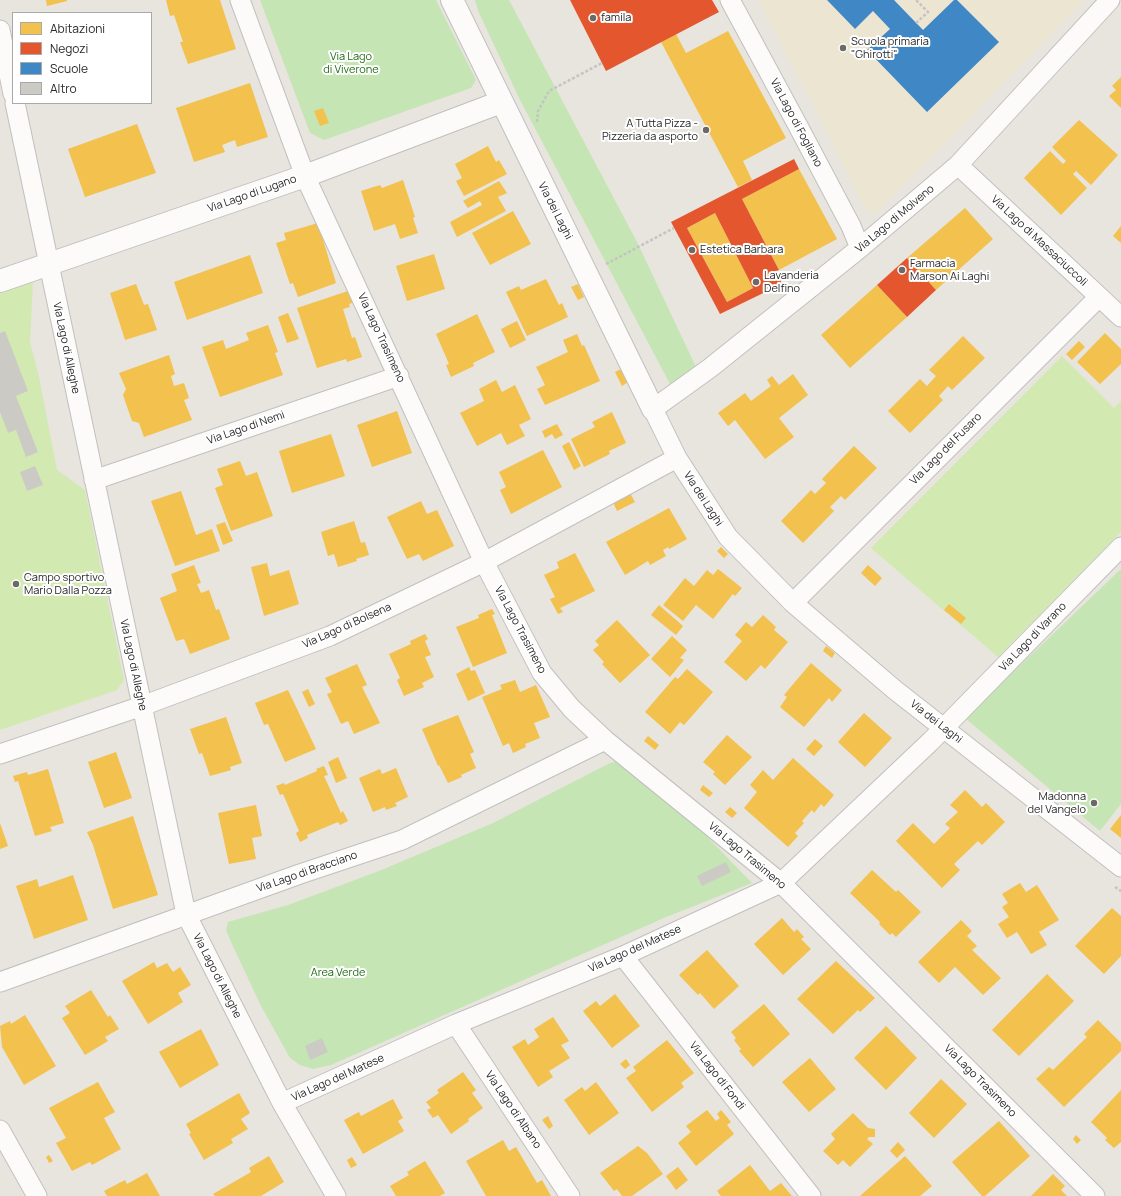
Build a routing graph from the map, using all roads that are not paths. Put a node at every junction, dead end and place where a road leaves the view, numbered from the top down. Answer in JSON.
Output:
{"nodes":[{"id":1,"x":240,"y":0,"type":"edge"},
{"id":2,"x":452,"y":0,"type":"edge"},
{"id":3,"x":730,"y":0,"type":"edge"},
{"id":4,"x":1110,"y":0,"type":"edge"},
{"id":5,"x":0,"y":30,"type":"edge"},
{"id":6,"x":12,"y":89,"type":"edge"},
{"id":7,"x":501,"y":102,"type":"junction"},
{"id":8,"x":15,"y":104,"type":"edge"},
{"id":9,"x":958,"y":165,"type":"junction"},
{"id":10,"x":305,"y":176,"type":"junction"},
{"id":11,"x":860,"y":248,"type":"junction"},
{"id":12,"x":48,"y":265,"type":"junction"},
{"id":13,"x":0,"y":281,"type":"edge"},
{"id":14,"x":1099,"y":297,"type":"junction"},
{"id":15,"x":1121,"y":317,"type":"edge"},
{"id":16,"x":398,"y":376,"type":"junction"},
{"id":17,"x":653,"y":409,"type":"junction"},
{"id":18,"x":677,"y":458,"type":"junction"},
{"id":19,"x":94,"y":480,"type":"junction"},
{"id":20,"x":1121,"y":547,"type":"edge"},
{"id":21,"x":484,"y":562,"type":"junction"},
{"id":22,"x":793,"y":603,"type":"junction"},
{"id":23,"x":142,"y":706,"type":"junction"},
{"id":24,"x":945,"y":728,"type":"junction"},
{"id":25,"x":604,"y":740,"type":"junction"},
{"id":26,"x":0,"y":754,"type":"edge"},
{"id":27,"x":1121,"y":867,"type":"edge"},
{"id":28,"x":781,"y":883,"type":"junction"},
{"id":29,"x":186,"y":914,"type":"junction"},
{"id":30,"x":623,"y":956,"type":"junction"},
{"id":31,"x":0,"y":982,"type":"edge"},
{"id":32,"x":456,"y":1024,"type":"junction"},
{"id":33,"x":282,"y":1103,"type":"junction"},
{"id":34,"x":1,"y":1136,"type":"edge"},
{"id":35,"x":37,"y":1196,"type":"edge"},
{"id":36,"x":336,"y":1196,"type":"edge"},
{"id":37,"x":570,"y":1196,"type":"edge"},
{"id":38,"x":811,"y":1196,"type":"edge"},
{"id":39,"x":1095,"y":1196,"type":"edge"}],
"edges":[{"from":1,"to":10,"type":"street","name":"Via Lago Trasimeno"},
{"from":2,"to":7,"type":"street","name":"Via dei Laghi"},
{"from":3,"to":11,"type":"street","name":"Via Lago di Fogliano"},
{"from":4,"to":9,"type":"street","name":"Via Lago di Molveno"},
{"from":5,"to":6,"type":"street"},
{"from":7,"to":10,"type":"street","name":"Via Lago di Lugano"},
{"from":7,"to":17,"type":"street","name":"Via dei Laghi"},
{"from":8,"to":12,"type":"street","name":"Via Lago di Alleghe"},
{"from":9,"to":11,"type":"street","name":"Via Lago di Molveno"},
{"from":9,"to":14,"type":"street","name":"Via Lago di Massaciuccoli"},
{"from":10,"to":12,"type":"street","name":"Via Lago di Lugano"},
{"from":10,"to":16,"type":"street","name":"Via Lago Trasimeno"},
{"from":11,"to":17,"type":"street","name":"Via Lago di Molveno"},
{"from":12,"to":13,"type":"street","name":"Via Lago di Lugano"},
{"from":12,"to":19,"type":"street","name":"Via Lago di Alleghe"},
{"from":14,"to":15,"type":"street","name":"Via Lago di Massaciuccoli"},
{"from":14,"to":22,"type":"street","name":"Via Lago del Fusaro"},
{"from":16,"to":19,"type":"street","name":"Via Lago di Nemi"},
{"from":16,"to":21,"type":"street","name":"Via Lago Trasimeno"},
{"from":17,"to":18,"type":"street","name":"Via dei Laghi"},
{"from":18,"to":21,"type":"street","name":"Via Lago di Bolsena"},
{"from":18,"to":22,"type":"street","name":"Via dei Laghi"},
{"from":19,"to":23,"type":"street","name":"Via Lago di Alleghe"},
{"from":20,"to":24,"type":"street","name":"Via Lago di Varano"},
{"from":21,"to":23,"type":"street","name":"Via Lago di Bolsena"},
{"from":21,"to":25,"type":"street","name":"Via Lago Trasimeno"},
{"from":22,"to":24,"type":"street","name":"Via dei Laghi"},
{"from":23,"to":26,"type":"street","name":"Via Lago di Bolsena"},
{"from":23,"to":29,"type":"street","name":"Via Lago di Alleghe"},
{"from":24,"to":27,"type":"street","name":"Via dei Laghi"},
{"from":24,"to":28,"type":"street","name":"Via Lago del Matese"},
{"from":25,"to":28,"type":"street","name":"Via Lago Trasimeno"},
{"from":25,"to":29,"type":"street","name":"Via Lago di Bracciano"},
{"from":28,"to":30,"type":"street","name":"Via Lago del Matese"},
{"from":28,"to":39,"type":"street","name":"Via Lago Trasimeno"},
{"from":29,"to":31,"type":"street","name":"Via Lago di Bracciano"},
{"from":29,"to":33,"type":"street","name":"Via Lago di Alleghe"},
{"from":30,"to":32,"type":"street","name":"Via Lago del Matese"},
{"from":30,"to":38,"type":"street","name":"Via Lago di Fondi"},
{"from":32,"to":33,"type":"street","name":"Via Lago del Matese"},
{"from":32,"to":37,"type":"street","name":"Via Lago di Albano"},
{"from":33,"to":36,"type":"street","name":"Via Lago di Alleghe"},
{"from":34,"to":35,"type":"street"}]}
